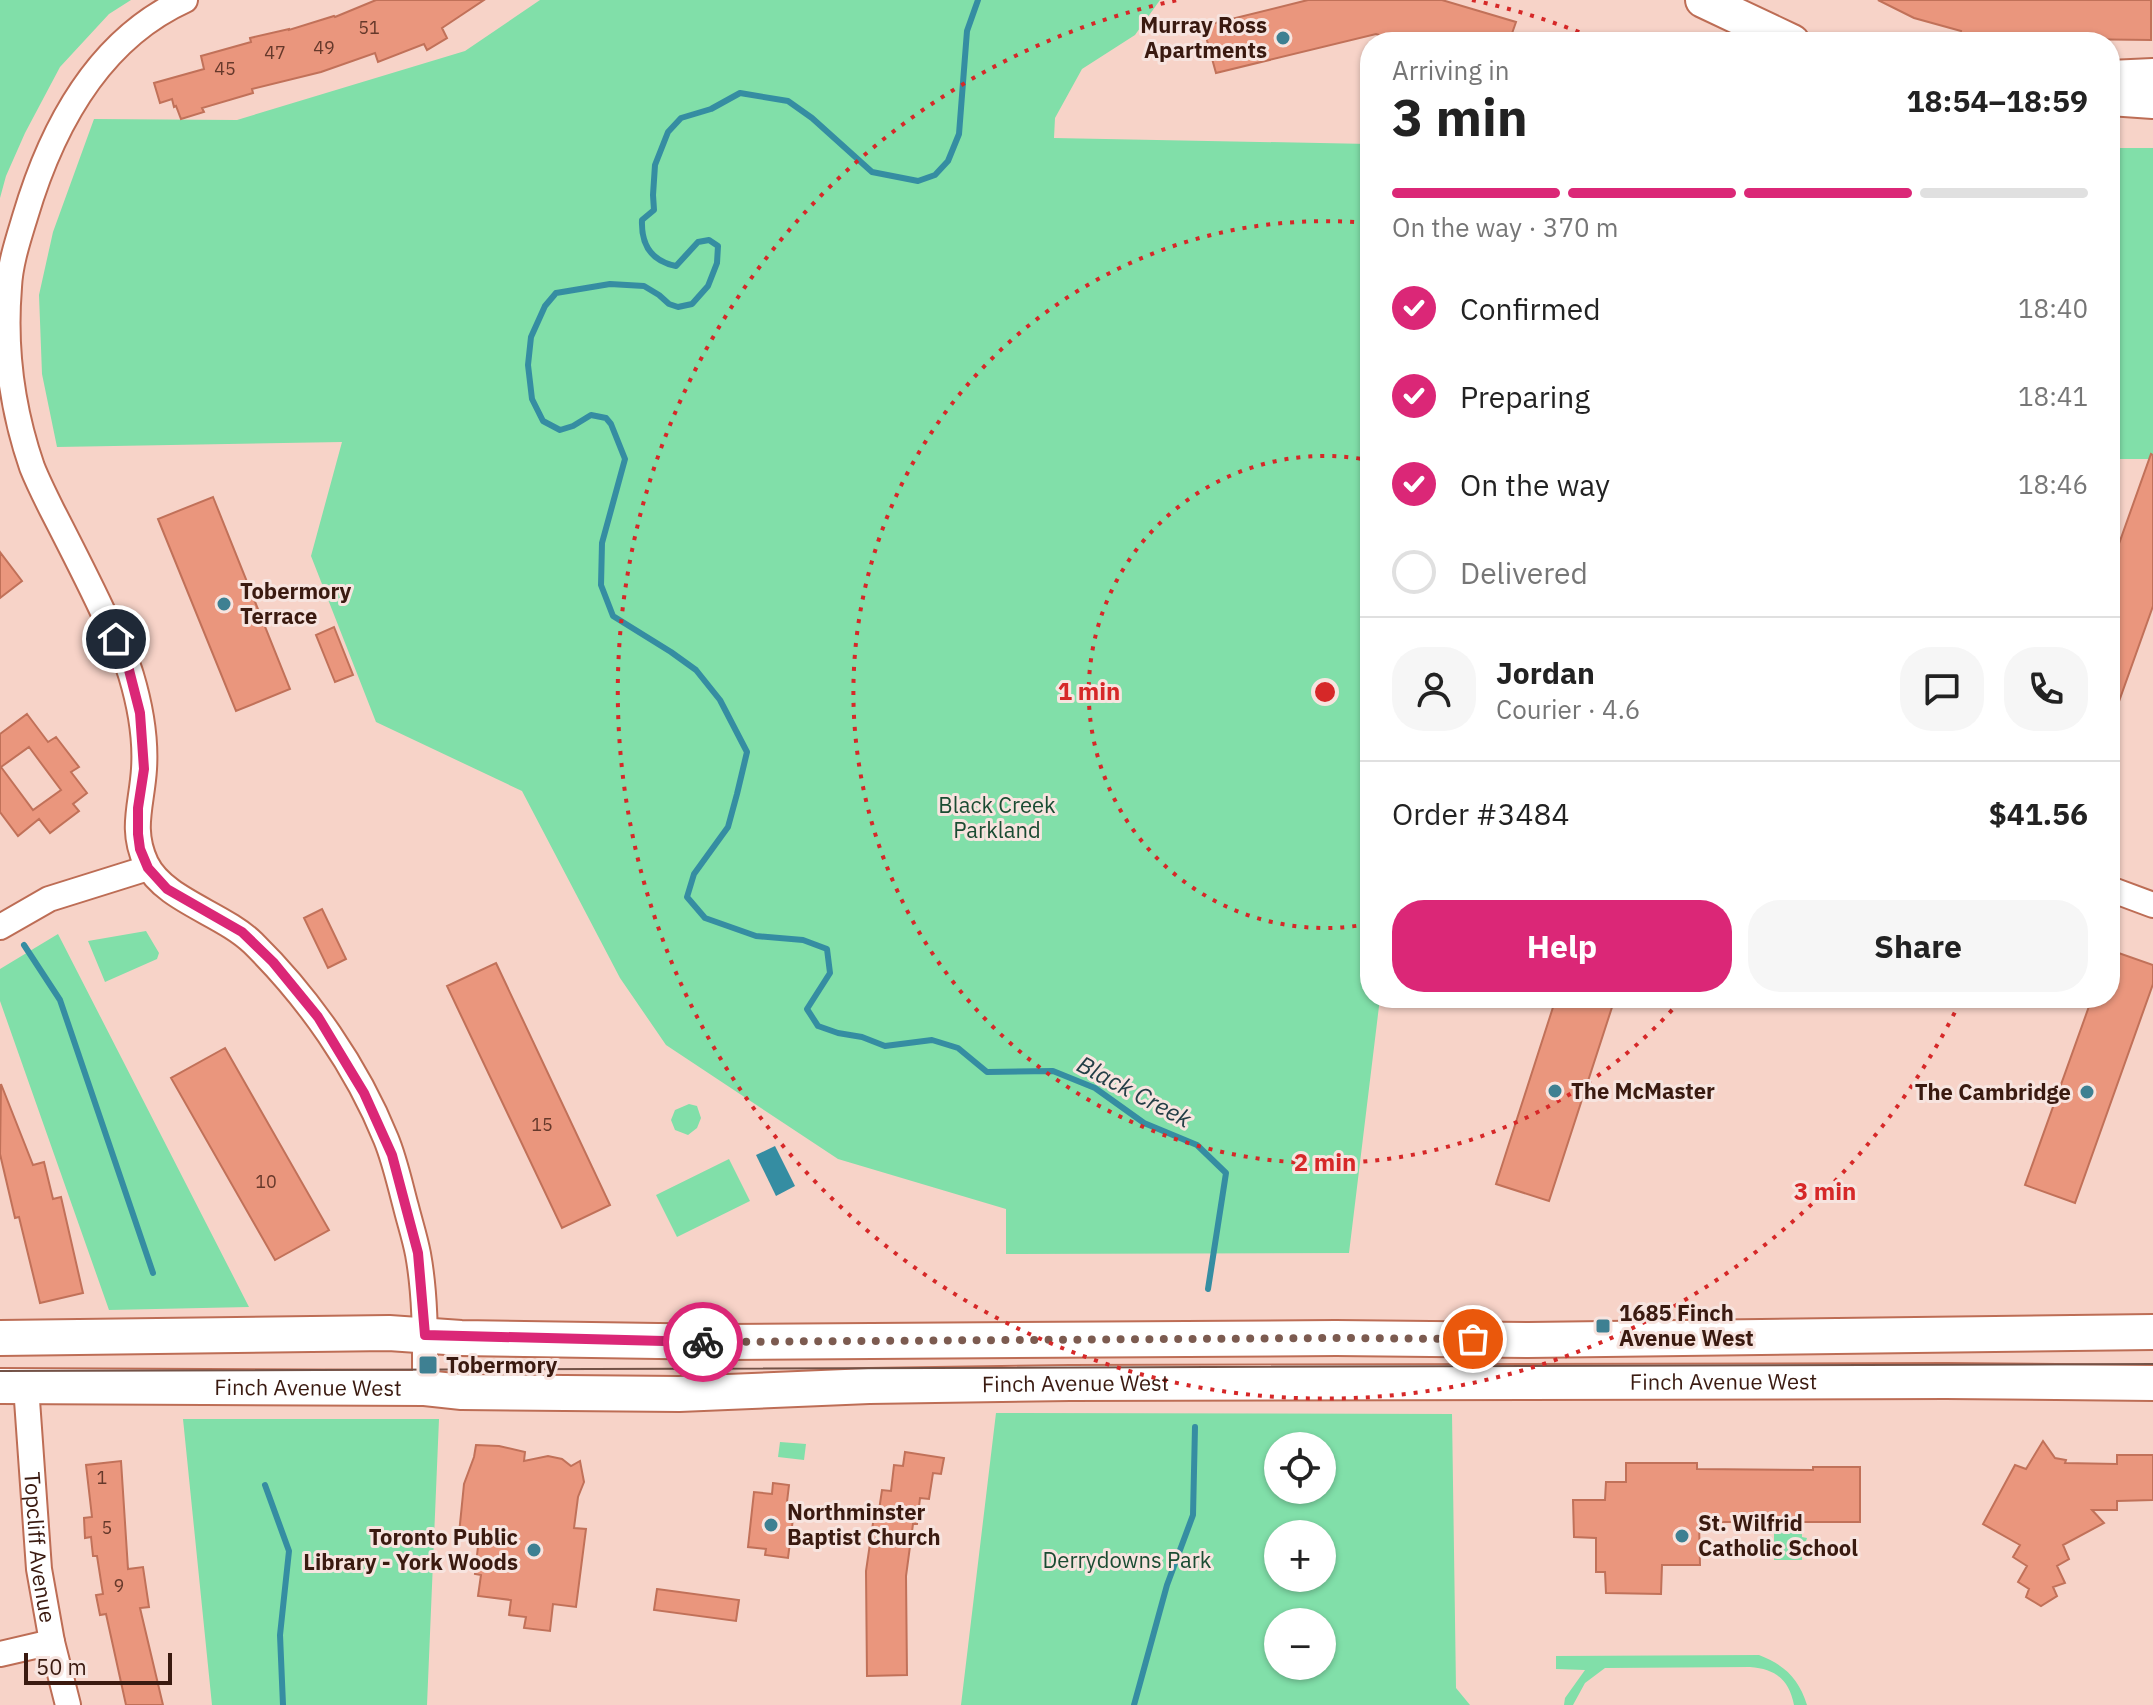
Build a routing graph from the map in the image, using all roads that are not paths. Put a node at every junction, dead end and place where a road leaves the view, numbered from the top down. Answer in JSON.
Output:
{"nodes":[{"id":1,"x":185,"y":0,"type":"edge"},
{"id":2,"x":1703,"y":0,"type":"edge"},
{"id":3,"x":1771,"y":32,"type":"edge"},
{"id":4,"x":2153,"y":76,"type":"edge"},
{"id":5,"x":2120,"y":78,"type":"edge"},
{"id":6,"x":2120,"y":99,"type":"edge"},
{"id":7,"x":2153,"y":101,"type":"edge"},
{"id":8,"x":148,"y":868,"type":"junction"},
{"id":9,"x":2120,"y":893,"type":"edge"},
{"id":10,"x":2153,"y":905,"type":"edge"},
{"id":11,"x":0,"y":927,"type":"edge"},
{"id":12,"x":2153,"y":1332,"type":"edge"},
{"id":13,"x":425,"y":1335,"type":"junction"},
{"id":14,"x":0,"y":1338,"type":"edge"},
{"id":15,"x":2153,"y":1383,"type":"edge"},
{"id":16,"x":13,"y":1386,"type":"edge"},
{"id":17,"x":425,"y":1388,"type":"junction"},
{"id":18,"x":52,"y":1642,"type":"junction"},
{"id":19,"x":0,"y":1654,"type":"edge"},
{"id":20,"x":68,"y":1705,"type":"edge"}],
"edges":[{"from":1,"to":8,"type":"street"},
{"from":2,"to":3,"type":"main road"},
{"from":4,"to":5,"type":"main road"},
{"from":6,"to":7,"type":"main road"},
{"from":8,"to":11,"type":"street"},
{"from":8,"to":13,"type":"street"},
{"from":9,"to":10,"type":"street"},
{"from":12,"to":13,"type":"main road","name":"Finch Avenue West"},
{"from":13,"to":14,"type":"main road","name":"Finch Avenue West"},
{"from":13,"to":17,"type":"street"},
{"from":15,"to":17,"type":"main road","name":"Finch Avenue West"},
{"from":16,"to":17,"type":"main road","name":"Finch Avenue West"},
{"from":16,"to":18,"type":"street","name":"Topcliff Avenue"},
{"from":18,"to":19,"type":"street"},
{"from":18,"to":20,"type":"street","name":"Topcliff Avenue"}]}
